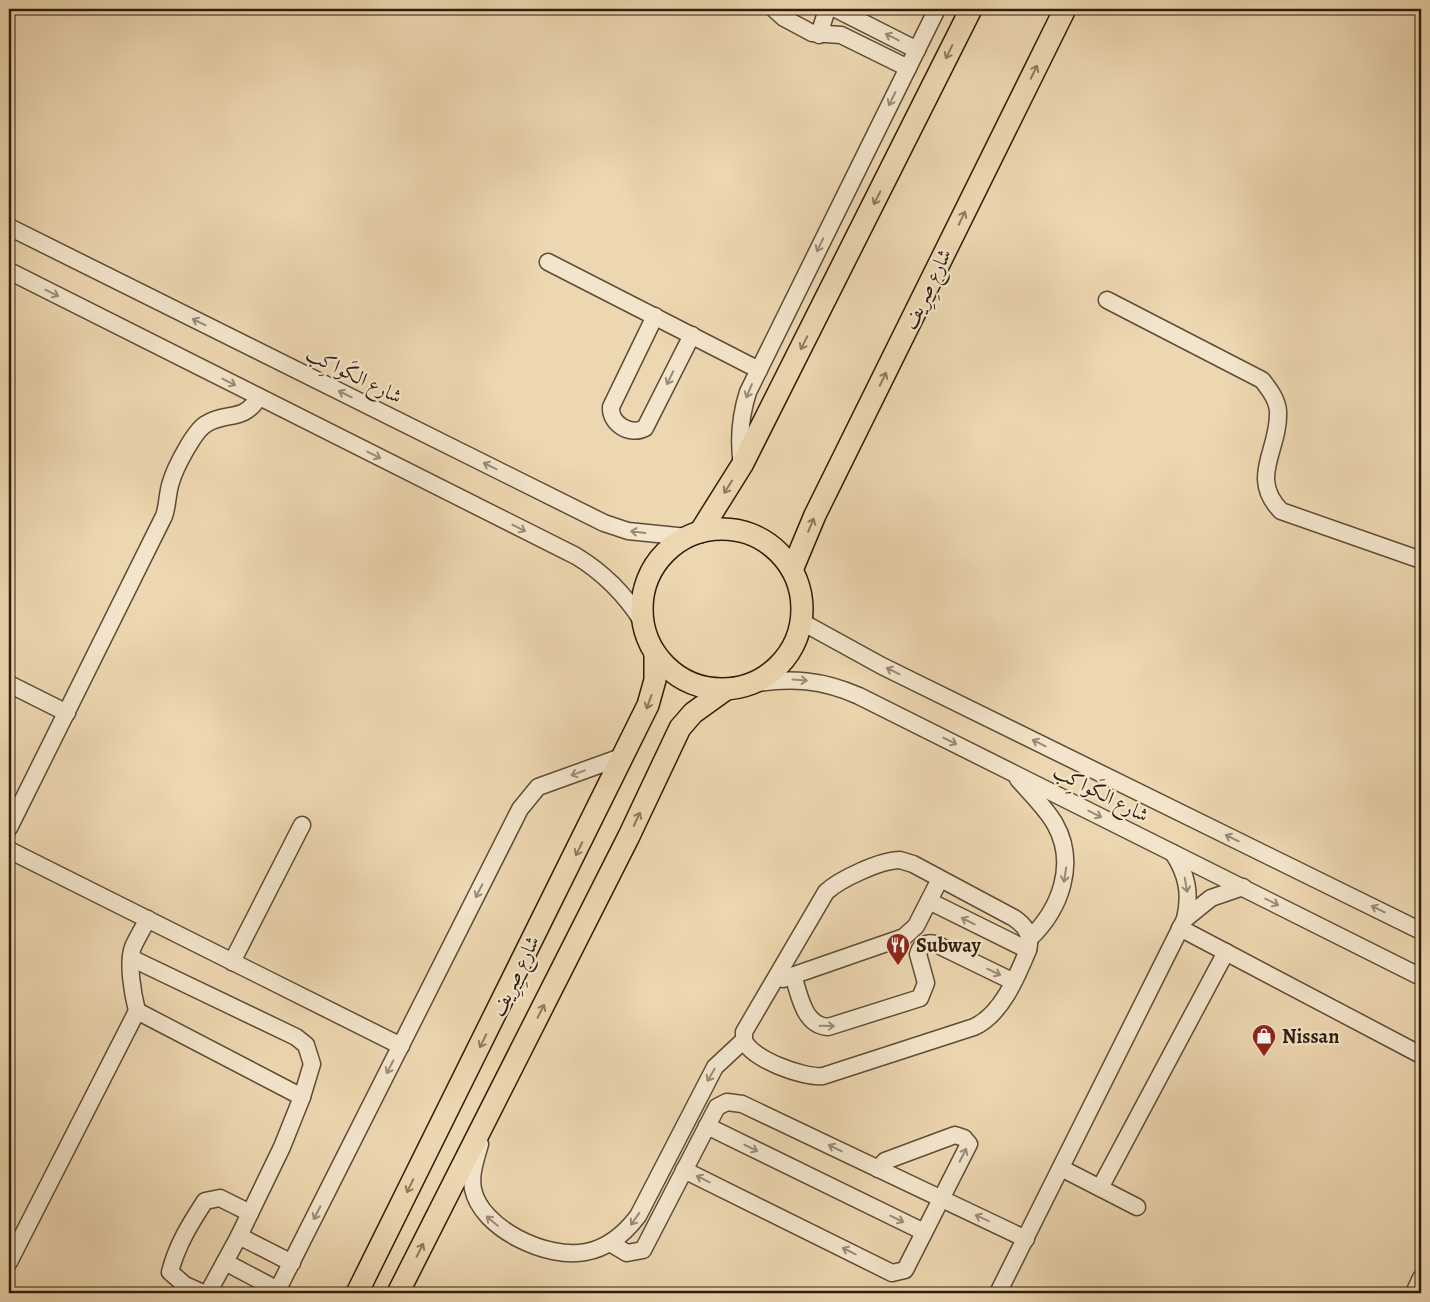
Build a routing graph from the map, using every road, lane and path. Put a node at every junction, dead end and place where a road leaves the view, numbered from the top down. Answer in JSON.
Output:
{"nodes":[{"id":1,"x":774,"y":9,"type":"edge"},
{"id":2,"x":827,"y":9,"type":"edge"},
{"id":3,"x":836,"y":9,"type":"edge"},
{"id":4,"x":937,"y":9,"type":"edge"},
{"id":5,"x":971,"y":9,"type":"edge"},
{"id":6,"x":1065,"y":9,"type":"edge"},
{"id":7,"x":794,"y":15,"type":"edge"},
{"id":8,"x":819,"y":35,"type":"junction"},
{"id":9,"x":917,"y":50,"type":"junction"},
{"id":10,"x":908,"y":68,"type":"junction"},
{"id":11,"x":9,"y":227,"type":"edge"},
{"id":12,"x":548,"y":262,"type":"dead end"},
{"id":13,"x":9,"y":271,"type":"edge"},
{"id":14,"x":1107,"y":300,"type":"dead end"},
{"id":15,"x":656,"y":316,"type":"junction"},
{"id":16,"x":692,"y":335,"type":"junction"},
{"id":17,"x":759,"y":370,"type":"junction"},
{"id":18,"x":259,"y":397,"type":"junction"},
{"id":19,"x":742,"y":465,"type":"junction"},
{"id":20,"x":694,"y":534,"type":"junction"},
{"id":21,"x":1421,"y":560,"type":"edge"},
{"id":22,"x":792,"y":570,"type":"junction"},
{"id":23,"x":642,"y":621,"type":"junction"},
{"id":24,"x":802,"y":622,"type":"junction"},
{"id":25,"x":655,"y":654,"type":"junction"},
{"id":26,"x":9,"y":684,"type":"edge"},
{"id":27,"x":752,"y":684,"type":"junction"},
{"id":28,"x":725,"y":690,"type":"junction"},
{"id":29,"x":67,"y":713,"type":"junction"},
{"id":30,"x":624,"y":756,"type":"junction"},
{"id":31,"x":1014,"y":773,"type":"junction"},
{"id":32,"x":302,"y":824,"type":"dead end"},
{"id":33,"x":9,"y":828,"type":"edge"},
{"id":34,"x":9,"y":850,"type":"edge"},
{"id":35,"x":1173,"y":853,"type":"junction"},
{"id":36,"x":940,"y":879,"type":"junction"},
{"id":37,"x":1243,"y":887,"type":"junction"},
{"id":38,"x":929,"y":901,"type":"junction"},
{"id":39,"x":148,"y":919,"type":"junction"},
{"id":40,"x":1182,"y":924,"type":"junction"},
{"id":41,"x":1421,"y":931,"type":"edge"},
{"id":42,"x":1029,"y":945,"type":"junction"},
{"id":43,"x":1226,"y":952,"type":"junction"},
{"id":44,"x":131,"y":958,"type":"junction"},
{"id":45,"x":232,"y":962,"type":"junction"},
{"id":46,"x":793,"y":976,"type":"junction"},
{"id":47,"x":1421,"y":977,"type":"edge"},
{"id":48,"x":1012,"y":981,"type":"junction"},
{"id":49,"x":772,"y":983,"type":"junction"},
{"id":50,"x":136,"y":1011,"type":"junction"},
{"id":51,"x":744,"y":1040,"type":"junction"},
{"id":52,"x":401,"y":1046,"type":"junction"},
{"id":53,"x":1421,"y":1054,"type":"edge"},
{"id":54,"x":302,"y":1097,"type":"junction"},
{"id":55,"x":487,"y":1116,"type":"junction"},
{"id":56,"x":707,"y":1126,"type":"junction"},
{"id":57,"x":1061,"y":1168,"type":"junction"},
{"id":58,"x":878,"y":1169,"type":"junction"},
{"id":59,"x":684,"y":1170,"type":"junction"},
{"id":60,"x":1100,"y":1188,"type":"junction"},
{"id":61,"x":941,"y":1199,"type":"junction"},
{"id":62,"x":1137,"y":1207,"type":"dead end"},
{"id":63,"x":250,"y":1213,"type":"junction"},
{"id":64,"x":924,"y":1232,"type":"junction"},
{"id":65,"x":239,"y":1236,"type":"junction"},
{"id":66,"x":1026,"y":1239,"type":"junction"},
{"id":67,"x":610,"y":1243,"type":"junction"},
{"id":68,"x":9,"y":1262,"type":"edge"},
{"id":69,"x":225,"y":1262,"type":"junction"},
{"id":70,"x":292,"y":1263,"type":"junction"},
{"id":71,"x":1421,"y":1278,"type":"edge"},
{"id":72,"x":277,"y":1291,"type":"edge"},
{"id":73,"x":203,"y":1293,"type":"edge"},
{"id":74,"x":208,"y":1293,"type":"edge"},
{"id":75,"x":357,"y":1293,"type":"edge"},
{"id":76,"x":398,"y":1293,"type":"edge"},
{"id":77,"x":998,"y":1293,"type":"edge"},
{"id":78,"x":1414,"y":1293,"type":"edge"}],
"edges":[{"from":1,"to":7,"type":"street"},
{"from":2,"to":8,"type":"street"},
{"from":9,"to":3,"type":"street","one_way":true},
{"from":4,"to":9,"type":"street"},
{"from":5,"to":19,"type":"main road","one_way":true},
{"from":22,"to":6,"type":"main road","name":"شارع صِرِيف","one_way":true},
{"from":7,"to":8,"type":"street"},
{"from":8,"to":10,"type":"street"},
{"from":9,"to":10,"type":"street"},
{"from":10,"to":17,"type":"street","one_way":true},
{"from":20,"to":11,"type":"street","name":"شارع الكَواكِب","one_way":true},
{"from":12,"to":15,"type":"street"},
{"from":13,"to":18,"type":"street","one_way":true},
{"from":14,"to":21,"type":"street"},
{"from":15,"to":16,"type":"street"},
{"from":16,"to":15,"type":"street","one_way":true},
{"from":16,"to":17,"type":"street"},
{"from":17,"to":19,"type":"street","one_way":true},
{"from":18,"to":23,"type":"street","one_way":true},
{"from":18,"to":29,"type":"street"},
{"from":19,"to":20,"type":"main road","one_way":true},
{"from":20,"to":22,"type":"main road"},
{"from":20,"to":23,"type":"main road"},
{"from":22,"to":24,"type":"main road"},
{"from":23,"to":25,"type":"main road"},
{"from":24,"to":27,"type":"main road"},
{"from":41,"to":24,"type":"street","name":"شارع الكَواكِب","one_way":true},
{"from":25,"to":28,"type":"main road"},
{"from":25,"to":30,"type":"main road","name":"شارع صِرِيف","one_way":true},
{"from":26,"to":29,"type":"street"},
{"from":27,"to":28,"type":"main road"},
{"from":27,"to":31,"type":"street","name":"شارع الكَواكِب","one_way":true},
{"from":55,"to":28,"type":"main road","name":"شارع صِرِيف","one_way":true},
{"from":29,"to":33,"type":"street"},
{"from":30,"to":52,"type":"street","one_way":true},
{"from":30,"to":75,"type":"main road","name":"شارع صِرِيف","one_way":true},
{"from":31,"to":35,"type":"street","name":"شارع الكَواكِب","one_way":true},
{"from":31,"to":42,"type":"street","one_way":true},
{"from":32,"to":45,"type":"street"},
{"from":34,"to":39,"type":"street"},
{"from":35,"to":37,"type":"street","name":"شارع الكَواكِب"},
{"from":35,"to":40,"type":"street","one_way":true},
{"from":36,"to":38,"type":"street"},
{"from":36,"to":42,"type":"street"},
{"from":36,"to":49,"type":"street"},
{"from":37,"to":40,"type":"street"},
{"from":37,"to":47,"type":"street","name":"شارع الكَواكِب","one_way":true},
{"from":42,"to":38,"type":"street","one_way":true},
{"from":38,"to":46,"type":"street"},
{"from":39,"to":44,"type":"street"},
{"from":39,"to":45,"type":"street"},
{"from":40,"to":43,"type":"street"},
{"from":40,"to":57,"type":"street"},
{"from":42,"to":48,"type":"street"},
{"from":43,"to":53,"type":"street"},
{"from":43,"to":60,"type":"street"},
{"from":44,"to":50,"type":"street"},
{"from":44,"to":54,"type":"street"},
{"from":45,"to":52,"type":"street"},
{"from":46,"to":48,"type":"street","one_way":true},
{"from":46,"to":49,"type":"street"},
{"from":48,"to":51,"type":"street"},
{"from":49,"to":51,"type":"street"},
{"from":50,"to":54,"type":"street"},
{"from":50,"to":68,"type":"street"},
{"from":51,"to":67,"type":"street","one_way":true},
{"from":52,"to":70,"type":"street","one_way":true},
{"from":54,"to":63,"type":"street"},
{"from":67,"to":55,"type":"street","one_way":true},
{"from":76,"to":55,"type":"main road","name":"شارع صِرِيف","one_way":true},
{"from":58,"to":56,"type":"street","one_way":true},
{"from":56,"to":59,"type":"street"},
{"from":56,"to":64,"type":"street","one_way":true},
{"from":57,"to":60,"type":"street"},
{"from":57,"to":66,"type":"street"},
{"from":58,"to":61,"type":"street"},
{"from":61,"to":58,"type":"street","one_way":true},
{"from":64,"to":59,"type":"street","one_way":true},
{"from":59,"to":67,"type":"street"},
{"from":60,"to":62,"type":"street"},
{"from":61,"to":64,"type":"street"},
{"from":66,"to":61,"type":"street","one_way":true},
{"from":63,"to":65,"type":"street"},
{"from":63,"to":73,"type":"street"},
{"from":65,"to":69,"type":"street"},
{"from":65,"to":70,"type":"street"},
{"from":66,"to":77,"type":"street"},
{"from":69,"to":72,"type":"street"},
{"from":69,"to":74,"type":"street"},
{"from":70,"to":72,"type":"street"},
{"from":71,"to":78,"type":"street"}]}
